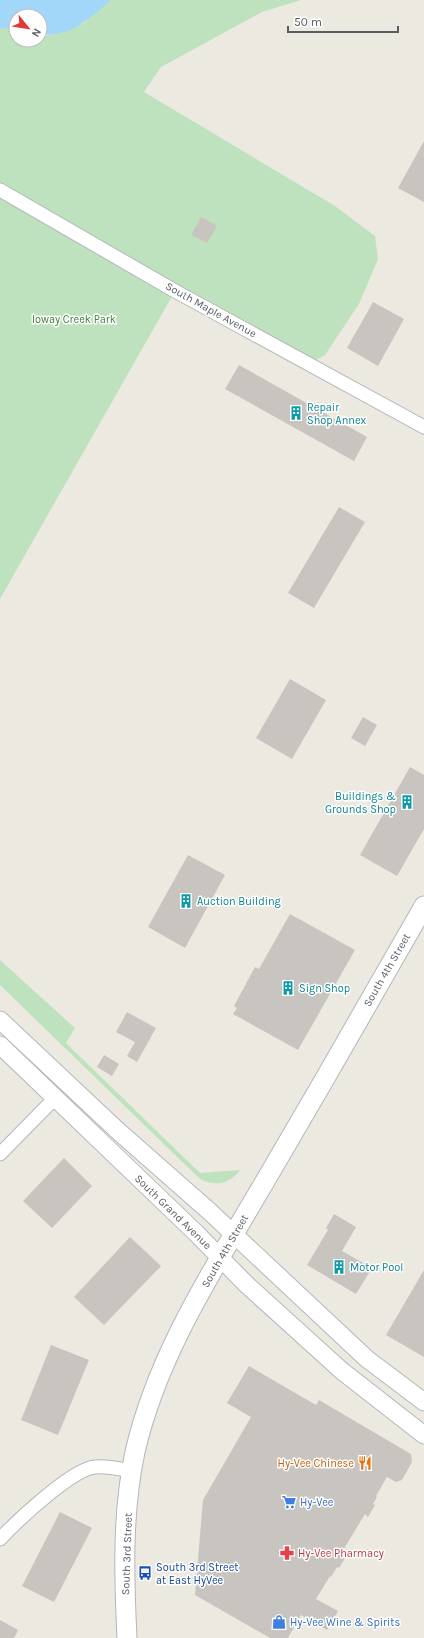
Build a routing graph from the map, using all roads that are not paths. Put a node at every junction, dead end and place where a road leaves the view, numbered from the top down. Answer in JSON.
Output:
{"nodes":[{"id":1,"x":0,"y":190,"type":"edge"},
{"id":2,"x":424,"y":427,"type":"edge"},
{"id":3,"x":424,"y":906,"type":"edge"},
{"id":4,"x":0,"y":1020,"type":"edge"},
{"id":5,"x":0,"y":1045,"type":"edge"},
{"id":6,"x":55,"y":1098,"type":"junction"},
{"id":7,"x":0,"y":1154,"type":"edge"},
{"id":8,"x":234,"y":1234,"type":"junction"},
{"id":9,"x":221,"y":1258,"type":"junction"},
{"id":10,"x":424,"y":1402,"type":"edge"},
{"id":11,"x":424,"y":1435,"type":"edge"},
{"id":12,"x":132,"y":1471,"type":"junction"},
{"id":13,"x":0,"y":1539,"type":"edge"},
{"id":14,"x":127,"y":1638,"type":"edge"}],
"edges":[{"from":1,"to":2,"type":"street","name":"South Maple Avenue"},
{"from":3,"to":8,"type":"main road","name":"South 4th Street"},
{"from":4,"to":8,"type":"street","name":"South Grand Avenue"},
{"from":5,"to":6,"type":"street","name":"South Grand Avenue"},
{"from":6,"to":7,"type":"street"},
{"from":6,"to":9,"type":"street","name":"South Grand Avenue"},
{"from":8,"to":9,"type":"main road","name":"South 4th Street"},
{"from":8,"to":10,"type":"street","name":"South Grand Avenue"},
{"from":9,"to":11,"type":"street","name":"South Grand Avenue"},
{"from":9,"to":12,"type":"main road","name":"South 4th Street"},
{"from":12,"to":13,"type":"street"},
{"from":12,"to":14,"type":"main road","name":"South 3rd Street"}]}
